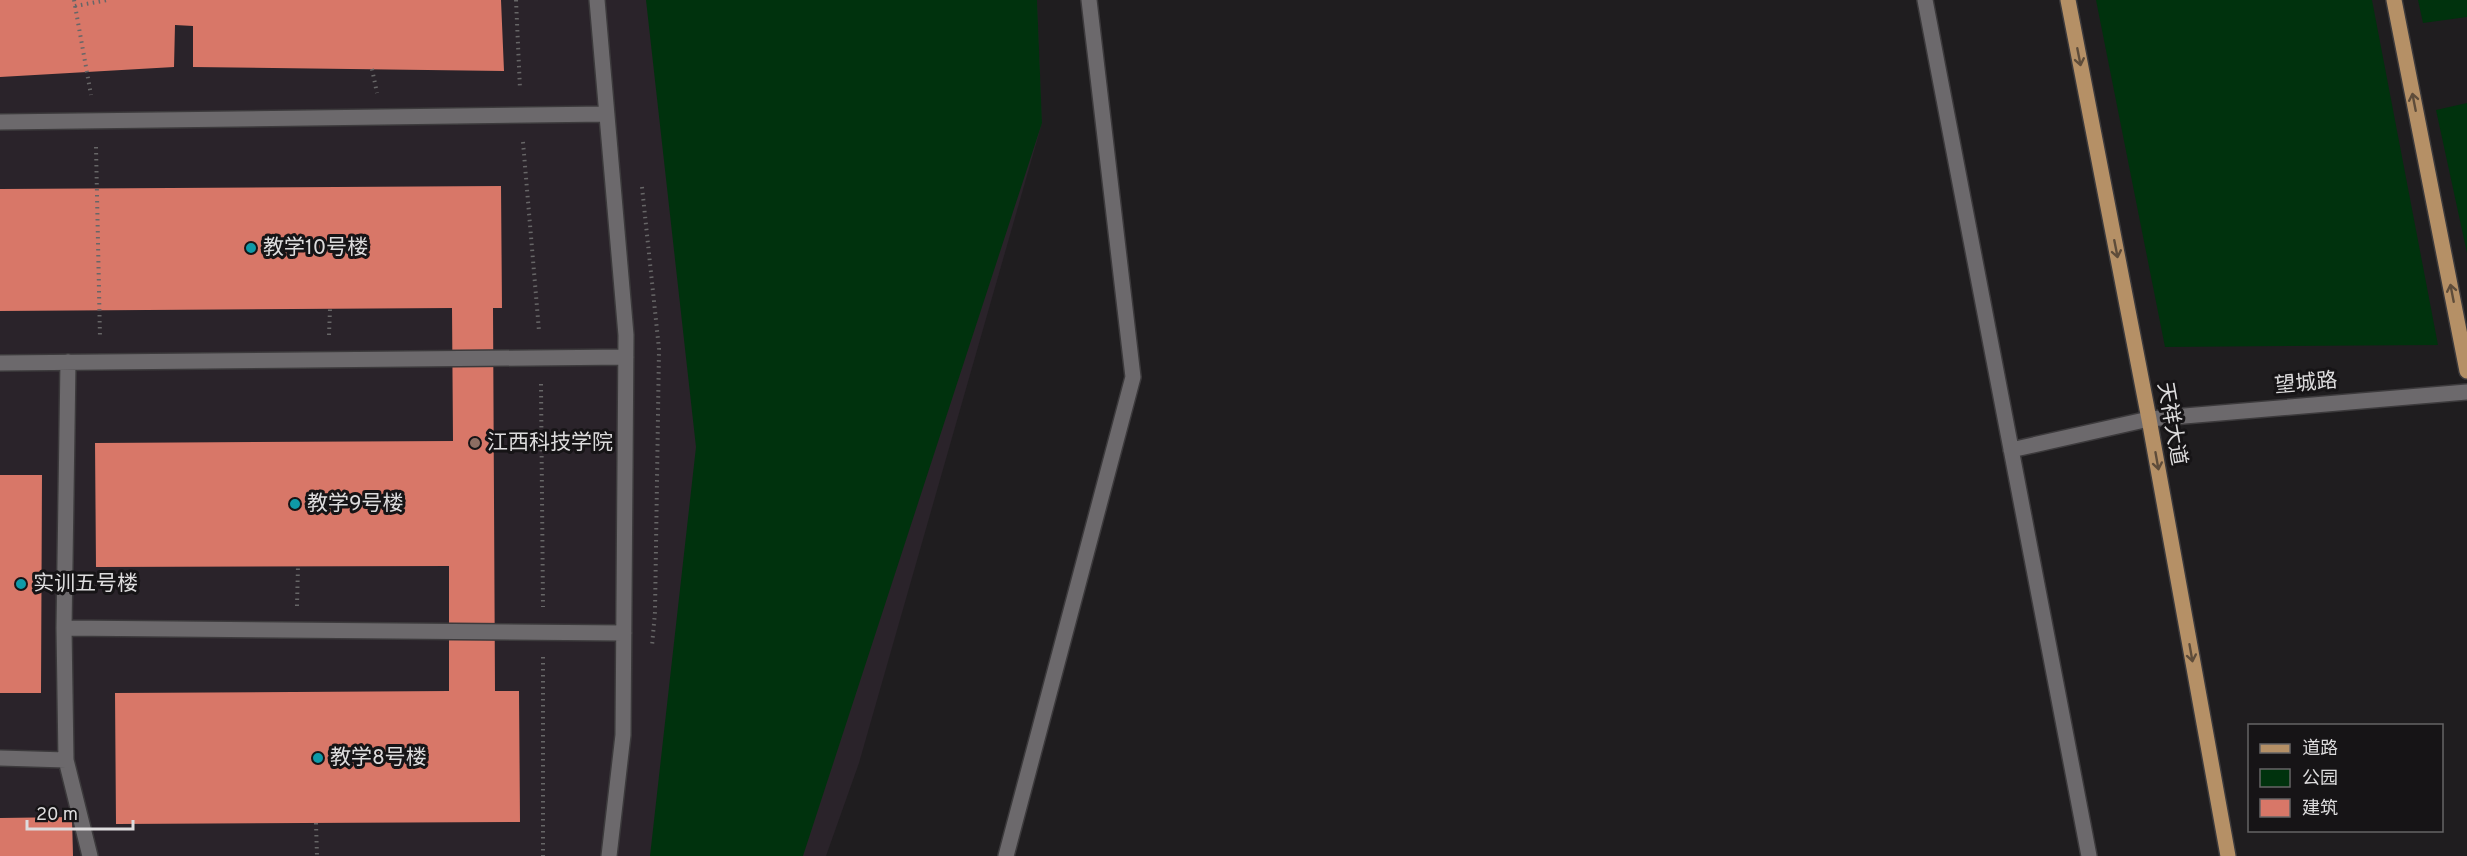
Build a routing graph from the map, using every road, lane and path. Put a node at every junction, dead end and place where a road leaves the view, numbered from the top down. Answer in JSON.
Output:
{"nodes":[{"id":1,"x":74,"y":0,"type":"edge"},
{"id":2,"x":108,"y":0,"type":"edge"},
{"id":3,"x":516,"y":0,"type":"edge"},
{"id":4,"x":597,"y":0,"type":"edge"},
{"id":5,"x":1089,"y":0,"type":"edge"},
{"id":6,"x":1925,"y":0,"type":"edge"},
{"id":7,"x":2068,"y":0,"type":"edge"},
{"id":8,"x":2394,"y":0,"type":"edge"},
{"id":9,"x":75,"y":6,"type":"junction"},
{"id":10,"x":607,"y":114,"type":"junction"},
{"id":11,"x":520,"y":116,"type":"junction"},
{"id":12,"x":96,"y":122,"type":"junction"},
{"id":13,"x":0,"y":123,"type":"edge"},
{"id":14,"x":626,"y":357,"type":"junction"},
{"id":15,"x":541,"y":358,"type":"junction"},
{"id":16,"x":68,"y":362,"type":"junction"},
{"id":17,"x":101,"y":362,"type":"junction"},
{"id":18,"x":0,"y":363,"type":"edge"},
{"id":19,"x":2467,"y":371,"type":"edge"},
{"id":20,"x":2467,"y":392,"type":"edge"},
{"id":21,"x":2149,"y":418,"type":"junction"},
{"id":22,"x":2011,"y":450,"type":"junction"},
{"id":23,"x":298,"y":566,"type":"dead end"},
{"id":24,"x":64,"y":628,"type":"junction"},
{"id":25,"x":296,"y":631,"type":"junction"},
{"id":26,"x":543,"y":632,"type":"junction"},
{"id":27,"x":624,"y":633,"type":"junction"},
{"id":28,"x":0,"y":758,"type":"edge"},
{"id":29,"x":66,"y":760,"type":"junction"},
{"id":30,"x":316,"y":823,"type":"dead end"},
{"id":31,"x":90,"y":856,"type":"edge"},
{"id":32,"x":317,"y":856,"type":"edge"},
{"id":33,"x":543,"y":856,"type":"edge"},
{"id":34,"x":609,"y":856,"type":"edge"},
{"id":35,"x":1006,"y":856,"type":"edge"},
{"id":36,"x":2089,"y":856,"type":"edge"},
{"id":37,"x":2228,"y":856,"type":"edge"}],
"edges":[{"from":1,"to":9,"type":"path"},
{"from":2,"to":9,"type":"path"},
{"from":3,"to":11,"type":"path"},
{"from":4,"to":10,"type":"street"},
{"from":5,"to":35,"type":"street"},
{"from":6,"to":22,"type":"street"},
{"from":7,"to":21,"type":"main road","name":"天祥大道","one_way":true},
{"from":19,"to":8,"type":"main road","one_way":true},
{"from":9,"to":12,"type":"path"},
{"from":10,"to":11,"type":"street"},
{"from":10,"to":14,"type":"street"},
{"from":11,"to":12,"type":"street"},
{"from":11,"to":15,"type":"path"},
{"from":12,"to":13,"type":"street"},
{"from":12,"to":17,"type":"path"},
{"from":14,"to":15,"type":"street"},
{"from":14,"to":27,"type":"street"},
{"from":15,"to":17,"type":"street"},
{"from":15,"to":26,"type":"path"},
{"from":16,"to":17,"type":"street"},
{"from":16,"to":18,"type":"street"},
{"from":16,"to":24,"type":"street"},
{"from":20,"to":21,"type":"street","name":"望城路"},
{"from":21,"to":22,"type":"street","name":"望城路"},
{"from":21,"to":37,"type":"main road","name":"天祥大道","one_way":true},
{"from":22,"to":36,"type":"street"},
{"from":23,"to":25,"type":"path"},
{"from":24,"to":25,"type":"street"},
{"from":24,"to":29,"type":"street"},
{"from":25,"to":26,"type":"street"},
{"from":26,"to":27,"type":"street"},
{"from":26,"to":33,"type":"path"},
{"from":27,"to":34,"type":"street"},
{"from":28,"to":29,"type":"street"},
{"from":29,"to":31,"type":"street"},
{"from":30,"to":32,"type":"path"}]}
